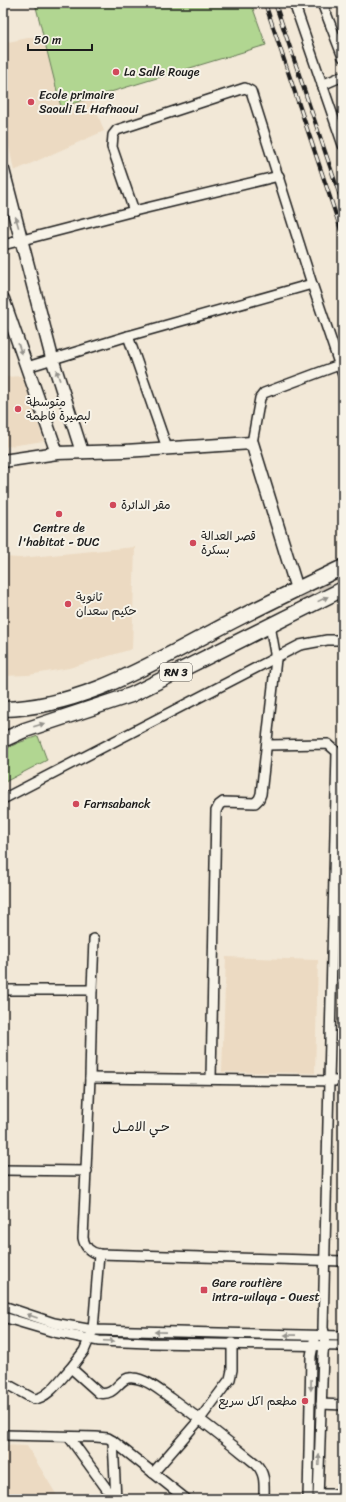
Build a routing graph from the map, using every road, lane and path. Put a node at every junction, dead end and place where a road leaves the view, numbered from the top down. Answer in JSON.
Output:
{"nodes":[{"id":1,"x":294,"y":3,"type":"edge"},
{"id":2,"x":322,"y":3,"type":"edge"},
{"id":3,"x":343,"y":57,"type":"edge"},
{"id":4,"x":343,"y":76,"type":"edge"},
{"id":5,"x":322,"y":85,"type":"junction"},
{"id":6,"x":342,"y":142,"type":"edge"},
{"id":7,"x":3,"y":170,"type":"edge"},
{"id":8,"x":279,"y":176,"type":"junction"},
{"id":9,"x":134,"y":211,"type":"junction"},
{"id":10,"x":22,"y":240,"type":"junction"},
{"id":11,"x":3,"y":245,"type":"edge"},
{"id":12,"x":312,"y":284,"type":"junction"},
{"id":13,"x":3,"y":299,"type":"edge"},
{"id":14,"x":128,"y":336,"type":"junction"},
{"id":15,"x":52,"y":358,"type":"junction"},
{"id":16,"x":339,"y":365,"type":"junction"},
{"id":17,"x":27,"y":367,"type":"junction"},
{"id":18,"x":343,"y":375,"type":"edge"},
{"id":19,"x":252,"y":443,"type":"junction"},
{"id":20,"x":167,"y":448,"type":"junction"},
{"id":21,"x":82,"y":452,"type":"junction"},
{"id":22,"x":57,"y":453,"type":"junction"},
{"id":23,"x":3,"y":461,"type":"edge"},
{"id":24,"x":343,"y":566,"type":"edge"},
{"id":25,"x":343,"y":589,"type":"edge"},
{"id":26,"x":299,"y":596,"type":"junction"},
{"id":27,"x":270,"y":625,"type":"junction"},
{"id":28,"x":343,"y":640,"type":"edge"},
{"id":29,"x":276,"y":659,"type":"junction"},
{"id":30,"x":104,"y":703,"type":"junction"},
{"id":31,"x":3,"y":709,"type":"edge"},
{"id":32,"x":4,"y":740,"type":"edge"},
{"id":33,"x":267,"y":745,"type":"junction"},
{"id":34,"x":3,"y":799,"type":"edge"},
{"id":35,"x":94,"y":939,"type":"dead end"},
{"id":36,"x":3,"y":990,"type":"edge"},
{"id":37,"x":92,"y":990,"type":"junction"},
{"id":38,"x":90,"y":1078,"type":"junction"},
{"id":39,"x":211,"y":1079,"type":"junction"},
{"id":40,"x":330,"y":1081,"type":"junction"},
{"id":41,"x":343,"y":1082,"type":"edge"},
{"id":42,"x":3,"y":1170,"type":"edge"},
{"id":43,"x":86,"y":1171,"type":"junction"},
{"id":44,"x":99,"y":1254,"type":"junction"},
{"id":45,"x":323,"y":1260,"type":"junction"},
{"id":46,"x":343,"y":1261,"type":"edge"},
{"id":47,"x":3,"y":1306,"type":"edge"},
{"id":48,"x":3,"y":1317,"type":"edge"},
{"id":49,"x":93,"y":1330,"type":"junction"},
{"id":50,"x":324,"y":1332,"type":"junction"},
{"id":51,"x":315,"y":1335,"type":"junction"},
{"id":52,"x":343,"y":1336,"type":"edge"},
{"id":53,"x":90,"y":1340,"type":"junction"},
{"id":54,"x":232,"y":1343,"type":"junction"},
{"id":55,"x":313,"y":1346,"type":"junction"},
{"id":56,"x":324,"y":1346,"type":"junction"},
{"id":57,"x":343,"y":1346,"type":"edge"},
{"id":58,"x":71,"y":1368,"type":"junction"},
{"id":59,"x":3,"y":1382,"type":"edge"},
{"id":60,"x":321,"y":1404,"type":"junction"},
{"id":61,"x":343,"y":1405,"type":"edge"},
{"id":62,"x":200,"y":1419,"type":"junction"},
{"id":63,"x":3,"y":1436,"type":"edge"},
{"id":64,"x":69,"y":1437,"type":"junction"},
{"id":65,"x":113,"y":1441,"type":"junction"},
{"id":66,"x":153,"y":1473,"type":"junction"},
{"id":67,"x":343,"y":1494,"type":"edge"},
{"id":68,"x":318,"y":1496,"type":"edge"},
{"id":69,"x":115,"y":1499,"type":"edge"},
{"id":70,"x":186,"y":1499,"type":"edge"},
{"id":71,"x":264,"y":1499,"type":"edge"},
{"id":72,"x":308,"y":1499,"type":"edge"}],
"edges":[{"from":1,"to":5,"type":"street"},
{"from":2,"to":3,"type":"street"},
{"from":4,"to":5,"type":"street"},
{"from":5,"to":6,"type":"street"},
{"from":10,"to":7,"type":"street","one_way":true},
{"from":8,"to":9,"type":"street"},
{"from":8,"to":9,"type":"street"},
{"from":8,"to":12,"type":"street"},
{"from":9,"to":10,"type":"street"},
{"from":10,"to":11,"type":"street"},
{"from":10,"to":15,"type":"street"},
{"from":12,"to":14,"type":"street"},
{"from":12,"to":16,"type":"street"},
{"from":13,"to":17,"type":"street","one_way":true},
{"from":14,"to":15,"type":"street"},
{"from":14,"to":20,"type":"street"},
{"from":15,"to":17,"type":"street"},
{"from":21,"to":15,"type":"street","one_way":true},
{"from":16,"to":18,"type":"street"},
{"from":16,"to":19,"type":"street"},
{"from":17,"to":22,"type":"street"},
{"from":19,"to":20,"type":"street"},
{"from":19,"to":26,"type":"street"},
{"from":20,"to":21,"type":"street"},
{"from":21,"to":22,"type":"street"},
{"from":22,"to":23,"type":"street"},
{"from":24,"to":26,"type":"main road","number":"RN 3"},
{"from":27,"to":25,"type":"main road","number":"RN 3","one_way":true},
{"from":26,"to":30,"type":"main road","number":"RN 3"},
{"from":26,"to":31,"type":"main road","number":"RN 3"},
{"from":27,"to":29,"type":"street"},
{"from":27,"to":30,"type":"main road","number":"RN 3"},
{"from":28,"to":29,"type":"street"},
{"from":29,"to":33,"type":"street"},
{"from":29,"to":34,"type":"street"},
{"from":32,"to":30,"type":"main road","number":"RN 3","one_way":true},
{"from":33,"to":39,"type":"street"},
{"from":33,"to":40,"type":"street"},
{"from":35,"to":37,"type":"street"},
{"from":36,"to":37,"type":"street"},
{"from":37,"to":38,"type":"street"},
{"from":38,"to":39,"type":"street"},
{"from":38,"to":43,"type":"street"},
{"from":39,"to":40,"type":"street"},
{"from":40,"to":41,"type":"street"},
{"from":40,"to":45,"type":"street"},
{"from":42,"to":43,"type":"street"},
{"from":43,"to":44,"type":"street"},
{"from":44,"to":45,"type":"street"},
{"from":44,"to":49,"type":"street"},
{"from":45,"to":46,"type":"street"},
{"from":45,"to":50,"type":"street"},
{"from":49,"to":47,"type":"street","one_way":true},
{"from":48,"to":53,"type":"street"},
{"from":51,"to":49,"type":"street","one_way":true},
{"from":49,"to":53,"type":"street"},
{"from":50,"to":51,"type":"street"},
{"from":50,"to":52,"type":"street"},
{"from":50,"to":56,"type":"street"},
{"from":51,"to":55,"type":"street"},
{"from":53,"to":54,"type":"street","one_way":true},
{"from":53,"to":58,"type":"street"},
{"from":54,"to":55,"type":"street"},
{"from":54,"to":62,"type":"street"},
{"from":55,"to":56,"type":"street"},
{"from":55,"to":72,"type":"street","one_way":true},
{"from":56,"to":57,"type":"street"},
{"from":56,"to":60,"type":"street"},
{"from":58,"to":59,"type":"street"},
{"from":58,"to":62,"type":"street"},
{"from":60,"to":61,"type":"street"},
{"from":68,"to":60,"type":"street","one_way":true},
{"from":62,"to":66,"type":"street"},
{"from":62,"to":71,"type":"street"},
{"from":63,"to":64,"type":"street"},
{"from":64,"to":65,"type":"street"},
{"from":64,"to":69,"type":"street"},
{"from":65,"to":66,"type":"street"},
{"from":65,"to":69,"type":"street"},
{"from":66,"to":70,"type":"street"},
{"from":67,"to":68,"type":"street"}]}
